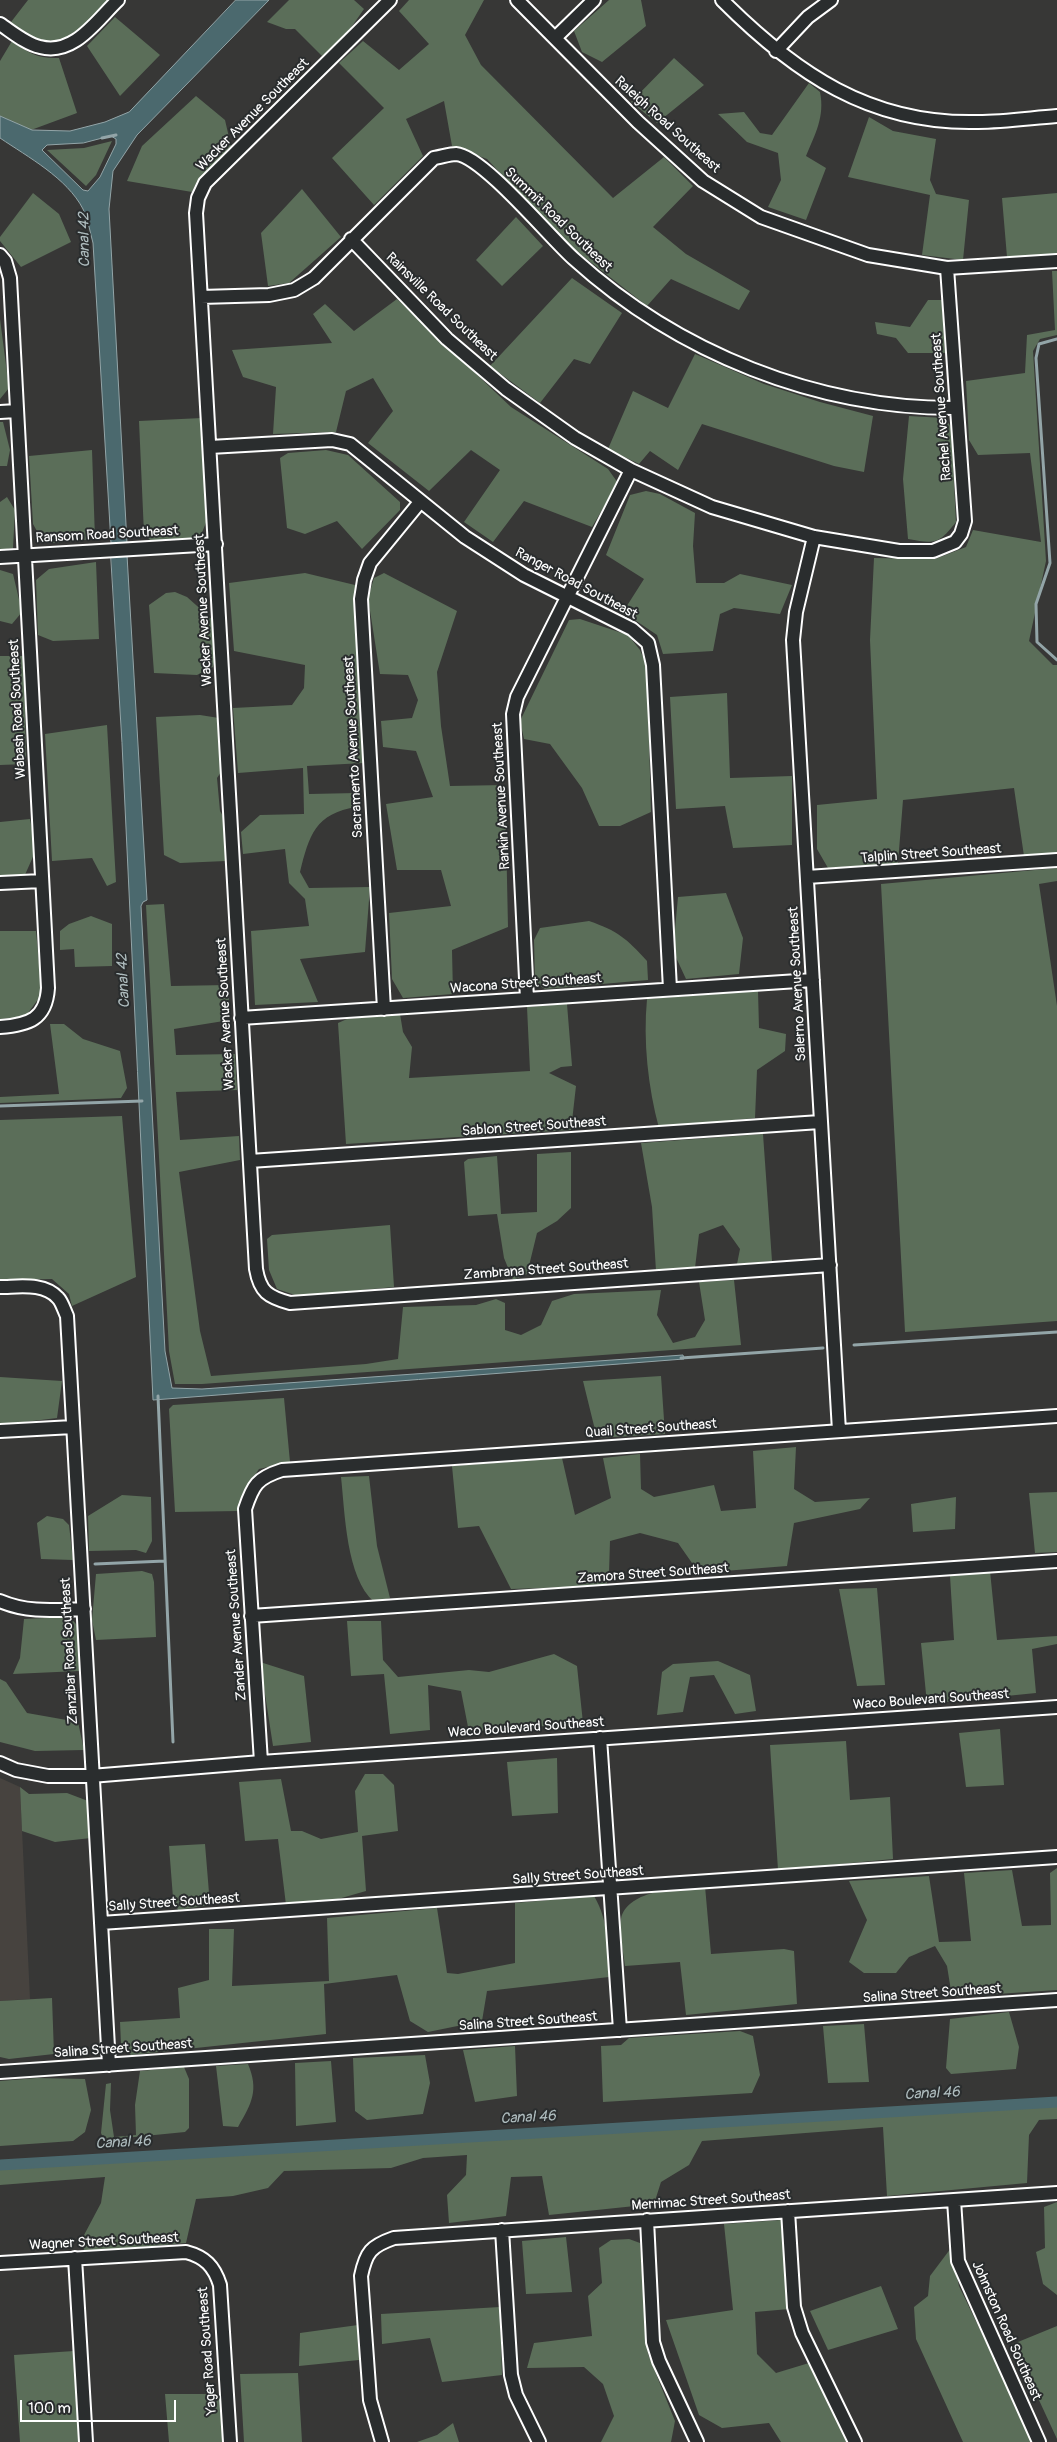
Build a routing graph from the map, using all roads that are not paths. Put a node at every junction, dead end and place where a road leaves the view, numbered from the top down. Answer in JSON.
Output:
{"nodes":[{"id":1,"x":118,"y":0,"type":"edge"},
{"id":2,"x":390,"y":0,"type":"edge"},
{"id":3,"x":518,"y":0,"type":"edge"},
{"id":4,"x":594,"y":0,"type":"edge"},
{"id":5,"x":722,"y":0,"type":"edge"},
{"id":6,"x":831,"y":0,"type":"edge"},
{"id":7,"x":0,"y":24,"type":"edge"},
{"id":8,"x":555,"y":38,"type":"junction"},
{"id":9,"x":776,"y":51,"type":"junction"},
{"id":10,"x":1057,"y":116,"type":"edge"},
{"id":11,"x":351,"y":239,"type":"junction"},
{"id":12,"x":0,"y":255,"type":"edge"},
{"id":13,"x":1057,"y":261,"type":"edge"},
{"id":14,"x":947,"y":268,"type":"junction"},
{"id":15,"x":201,"y":297,"type":"junction"},
{"id":16,"x":958,"y":408,"type":"junction"},
{"id":17,"x":17,"y":411,"type":"junction"},
{"id":18,"x":0,"y":412,"type":"edge"},
{"id":19,"x":210,"y":447,"type":"junction"},
{"id":20,"x":631,"y":470,"type":"junction"},
{"id":21,"x":420,"y":502,"type":"junction"},
{"id":22,"x":814,"y":537,"type":"junction"},
{"id":23,"x":955,"y":542,"type":"joint"},
{"id":24,"x":216,"y":544,"type":"junction"},
{"id":25,"x":24,"y":554,"type":"junction"},
{"id":26,"x":0,"y":556,"type":"edge"},
{"id":27,"x":569,"y":597,"type":"junction"},
{"id":28,"x":1057,"y":860,"type":"edge"},
{"id":29,"x":807,"y":877,"type":"junction"},
{"id":30,"x":42,"y":881,"type":"junction"},
{"id":31,"x":0,"y":883,"type":"edge"},
{"id":32,"x":814,"y":980,"type":"junction"},
{"id":33,"x":670,"y":989,"type":"junction"},
{"id":34,"x":527,"y":999,"type":"junction"},
{"id":35,"x":384,"y":1009,"type":"junction"},
{"id":36,"x":241,"y":1018,"type":"junction"},
{"id":37,"x":0,"y":1027,"type":"edge"},
{"id":38,"x":820,"y":1122,"type":"junction"},
{"id":39,"x":250,"y":1162,"type":"junction"},
{"id":40,"x":830,"y":1265,"type":"junction"},
{"id":41,"x":0,"y":1287,"type":"edge"},
{"id":42,"x":267,"y":1293,"type":"joint"},
{"id":43,"x":1057,"y":1416,"type":"edge"},
{"id":44,"x":73,"y":1427,"type":"junction"},
{"id":45,"x":0,"y":1431,"type":"edge"},
{"id":46,"x":839,"y":1431,"type":"junction"},
{"id":47,"x":253,"y":1487,"type":"joint"},
{"id":48,"x":1057,"y":1562,"type":"edge"},
{"id":49,"x":0,"y":1601,"type":"edge"},
{"id":50,"x":84,"y":1609,"type":"junction"},
{"id":51,"x":251,"y":1616,"type":"junction"},
{"id":52,"x":1057,"y":1707,"type":"edge"},
{"id":53,"x":600,"y":1738,"type":"junction"},
{"id":54,"x":261,"y":1762,"type":"junction"},
{"id":55,"x":0,"y":1763,"type":"edge"},
{"id":56,"x":91,"y":1776,"type":"junction"},
{"id":57,"x":1057,"y":1857,"type":"edge"},
{"id":58,"x":610,"y":1889,"type":"junction"},
{"id":59,"x":101,"y":1923,"type":"junction"},
{"id":60,"x":1057,"y":2000,"type":"edge"},
{"id":61,"x":620,"y":2030,"type":"junction"},
{"id":62,"x":109,"y":2065,"type":"junction"},
{"id":63,"x":0,"y":2072,"type":"edge"},
{"id":64,"x":1057,"y":2193,"type":"edge"},
{"id":65,"x":954,"y":2200,"type":"junction"},
{"id":66,"x":788,"y":2211,"type":"junction"},
{"id":67,"x":647,"y":2220,"type":"junction"},
{"id":68,"x":502,"y":2230,"type":"junction"},
{"id":69,"x":75,"y":2258,"type":"junction"},
{"id":70,"x":208,"y":2262,"type":"joint"},
{"id":71,"x":0,"y":2263,"type":"edge"},
{"id":72,"x":86,"y":2442,"type":"edge"},
{"id":73,"x":230,"y":2442,"type":"edge"},
{"id":74,"x":382,"y":2442,"type":"edge"},
{"id":75,"x":539,"y":2442,"type":"edge"},
{"id":76,"x":697,"y":2442,"type":"edge"},
{"id":77,"x":854,"y":2442,"type":"edge"},
{"id":78,"x":1039,"y":2442,"type":"edge"}],
"edges":[{"from":1,"to":7,"type":"street"},
{"from":2,"to":15,"type":"street","name":"Wacker Avenue Southeast"},
{"from":3,"to":8,"type":"street","name":"Raleigh Road Southeast"},
{"from":4,"to":8,"type":"street"},
{"from":5,"to":9,"type":"street"},
{"from":6,"to":9,"type":"street"},
{"from":8,"to":14,"type":"street","name":"Raleigh Road Southeast"},
{"from":9,"to":10,"type":"street"},
{"from":11,"to":15,"type":"street","name":"Summit Road Southeast"},
{"from":11,"to":16,"type":"street","name":"Summit Road Southeast"},
{"from":11,"to":20,"type":"street","name":"Rainsville Road Southeast"},
{"from":12,"to":17,"type":"street","name":"Wabash Road Southeast"},
{"from":13,"to":14,"type":"street","name":"Raleigh Road Southeast"},
{"from":14,"to":16,"type":"street","name":"Rachel Avenue Southeast"},
{"from":15,"to":19,"type":"street","name":"Wacker Avenue Southeast"},
{"from":16,"to":23,"type":"street","name":"Rachel Avenue Southeast"},
{"from":17,"to":18,"type":"street"},
{"from":17,"to":25,"type":"street","name":"Wabash Road Southeast"},
{"from":19,"to":21,"type":"street","name":"Ranger Road Southeast"},
{"from":19,"to":24,"type":"street","name":"Wacker Avenue Southeast"},
{"from":20,"to":22,"type":"street","name":"Rainsville Road Southeast"},
{"from":20,"to":27,"type":"street","name":"Rankin Avenue Southeast"},
{"from":21,"to":27,"type":"street","name":"Ranger Road Southeast"},
{"from":21,"to":35,"type":"street","name":"Sacramento Avenue Southeast"},
{"from":22,"to":23,"type":"street","name":"Rainsville Road Southeast"},
{"from":22,"to":29,"type":"street","name":"Salerno Avenue Southeast"},
{"from":24,"to":25,"type":"street","name":"Ransom Road Southeast"},
{"from":24,"to":36,"type":"street","name":"Wacker Avenue Southeast"},
{"from":25,"to":26,"type":"street","name":"Ransom Road Southeast"},
{"from":25,"to":30,"type":"street","name":"Wabash Road Southeast"},
{"from":27,"to":33,"type":"street","name":"Ranger Road Southeast"},
{"from":27,"to":34,"type":"street","name":"Rankin Avenue Southeast"},
{"from":28,"to":29,"type":"street","name":"Talplin Street Southeast"},
{"from":29,"to":32,"type":"street","name":"Salerno Avenue Southeast"},
{"from":30,"to":31,"type":"street"},
{"from":30,"to":37,"type":"street","name":"Wabash Road Southeast"},
{"from":32,"to":33,"type":"street","name":"Wacona Street Southeast"},
{"from":32,"to":38,"type":"street","name":"Salerno Avenue Southeast"},
{"from":33,"to":34,"type":"street","name":"Wacona Street Southeast"},
{"from":34,"to":35,"type":"street","name":"Wacona Street Southeast"},
{"from":35,"to":36,"type":"street","name":"Wacona Street Southeast"},
{"from":36,"to":39,"type":"street","name":"Wacker Avenue Southeast"},
{"from":38,"to":39,"type":"street","name":"Sablon Street Southeast"},
{"from":38,"to":40,"type":"street","name":"Salerno Avenue Southeast"},
{"from":39,"to":42,"type":"street","name":"Wacker Avenue Southeast"},
{"from":40,"to":42,"type":"street","name":"Zambrana Street Southeast"},
{"from":40,"to":46,"type":"street","name":"Salerno Avenue Southeast"},
{"from":41,"to":44,"type":"street","name":"Zanzibar Road Southeast"},
{"from":43,"to":46,"type":"street","name":"Quail Street Southeast"},
{"from":44,"to":45,"type":"street"},
{"from":44,"to":50,"type":"street","name":"Zanzibar Road Southeast"},
{"from":46,"to":47,"type":"street","name":"Quail Street Southeast"},
{"from":47,"to":51,"type":"street","name":"Zander Avenue Southeast"},
{"from":48,"to":51,"type":"street","name":"Zamora Street Southeast"},
{"from":49,"to":50,"type":"street"},
{"from":50,"to":56,"type":"street","name":"Zanzibar Road Southeast"},
{"from":51,"to":54,"type":"street","name":"Zander Avenue Southeast"},
{"from":52,"to":53,"type":"street","name":"Waco Boulevard Southeast"},
{"from":53,"to":54,"type":"street","name":"Waco Boulevard Southeast"},
{"from":53,"to":58,"type":"street"},
{"from":54,"to":56,"type":"street","name":"Waco Boulevard Southeast"},
{"from":55,"to":56,"type":"street","name":"Waco Boulevard Southeast"},
{"from":56,"to":59,"type":"street","name":"Zanzibar Road Southeast"},
{"from":57,"to":58,"type":"street","name":"Sally Street Southeast"},
{"from":58,"to":59,"type":"street","name":"Sally Street Southeast"},
{"from":58,"to":61,"type":"street"},
{"from":59,"to":62,"type":"street","name":"Zanzibar Road Southeast"},
{"from":60,"to":61,"type":"street","name":"Salina Street Southeast"},
{"from":61,"to":62,"type":"street","name":"Salina Street Southeast"},
{"from":62,"to":63,"type":"street","name":"Salina Street Southeast"},
{"from":64,"to":65,"type":"street","name":"Merrimac Street Southeast"},
{"from":65,"to":66,"type":"street","name":"Merrimac Street Southeast"},
{"from":65,"to":78,"type":"street","name":"Johnston Road Southeast"},
{"from":66,"to":67,"type":"street","name":"Merrimac Street Southeast"},
{"from":66,"to":77,"type":"street"},
{"from":67,"to":68,"type":"street","name":"Merrimac Street Southeast"},
{"from":67,"to":76,"type":"street"},
{"from":68,"to":74,"type":"street","name":"Merrimac Street Southeast"},
{"from":68,"to":75,"type":"street"},
{"from":69,"to":70,"type":"street","name":"Wagner Street Southeast"},
{"from":69,"to":71,"type":"street","name":"Wagner Street Southeast"},
{"from":69,"to":72,"type":"street"},
{"from":70,"to":73,"type":"street","name":"Yager Road Southeast"}]}
